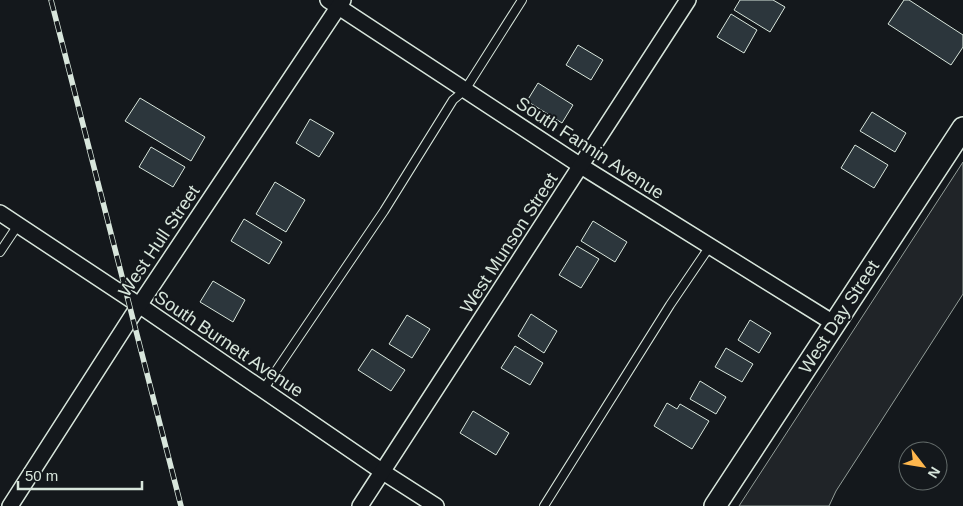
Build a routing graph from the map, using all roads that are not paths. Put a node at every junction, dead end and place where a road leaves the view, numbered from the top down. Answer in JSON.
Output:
{"nodes":[{"id":1,"x":522,"y":0,"type":"edge"},
{"id":2,"x":688,"y":0,"type":"edge"},
{"id":3,"x":337,"y":2,"type":"edge"},
{"id":4,"x":465,"y":90,"type":"junction"},
{"id":5,"x":963,"y":128,"type":"edge"},
{"id":6,"x":581,"y":166,"type":"junction"},
{"id":7,"x":0,"y":213,"type":"edge"},
{"id":8,"x":18,"y":225,"type":"junction"},
{"id":9,"x":710,"y":246,"type":"junction"},
{"id":10,"x":0,"y":252,"type":"edge"},
{"id":11,"x":139,"y":305,"type":"junction"},
{"id":12,"x":835,"y":324,"type":"junction"},
{"id":13,"x":263,"y":390,"type":"junction"},
{"id":14,"x":383,"y":472,"type":"junction"},
{"id":15,"x":10,"y":506,"type":"edge"},
{"id":16,"x":360,"y":506,"type":"edge"},
{"id":17,"x":436,"y":506,"type":"edge"},
{"id":18,"x":544,"y":506,"type":"edge"},
{"id":19,"x":715,"y":506,"type":"edge"}],
"edges":[{"from":1,"to":4,"type":"lane"},
{"from":2,"to":6,"type":"street","name":"West Munson Street"},
{"from":3,"to":4,"type":"street","name":"South Fannin Avenue"},
{"from":3,"to":11,"type":"street","name":"West Hull Street"},
{"from":4,"to":6,"type":"street","name":"South Fannin Avenue"},
{"from":4,"to":13,"type":"lane"},
{"from":5,"to":12,"type":"street","name":"West Day Street"},
{"from":6,"to":9,"type":"street","name":"South Fannin Avenue"},
{"from":6,"to":14,"type":"street","name":"West Munson Street"},
{"from":7,"to":8,"type":"street","name":"South Burnett Avenue"},
{"from":8,"to":10,"type":"lane"},
{"from":8,"to":11,"type":"street","name":"South Burnett Avenue"},
{"from":9,"to":12,"type":"street","name":"South Fannin Avenue"},
{"from":9,"to":18,"type":"lane"},
{"from":11,"to":13,"type":"street","name":"South Burnett Avenue"},
{"from":11,"to":15,"type":"street","name":"West Hull Street"},
{"from":12,"to":19,"type":"street","name":"West Day Street"},
{"from":13,"to":14,"type":"street","name":"South Burnett Avenue"},
{"from":14,"to":16,"type":"street","name":"West Munson Street"},
{"from":14,"to":17,"type":"street","name":"South Burnett Avenue"}]}
